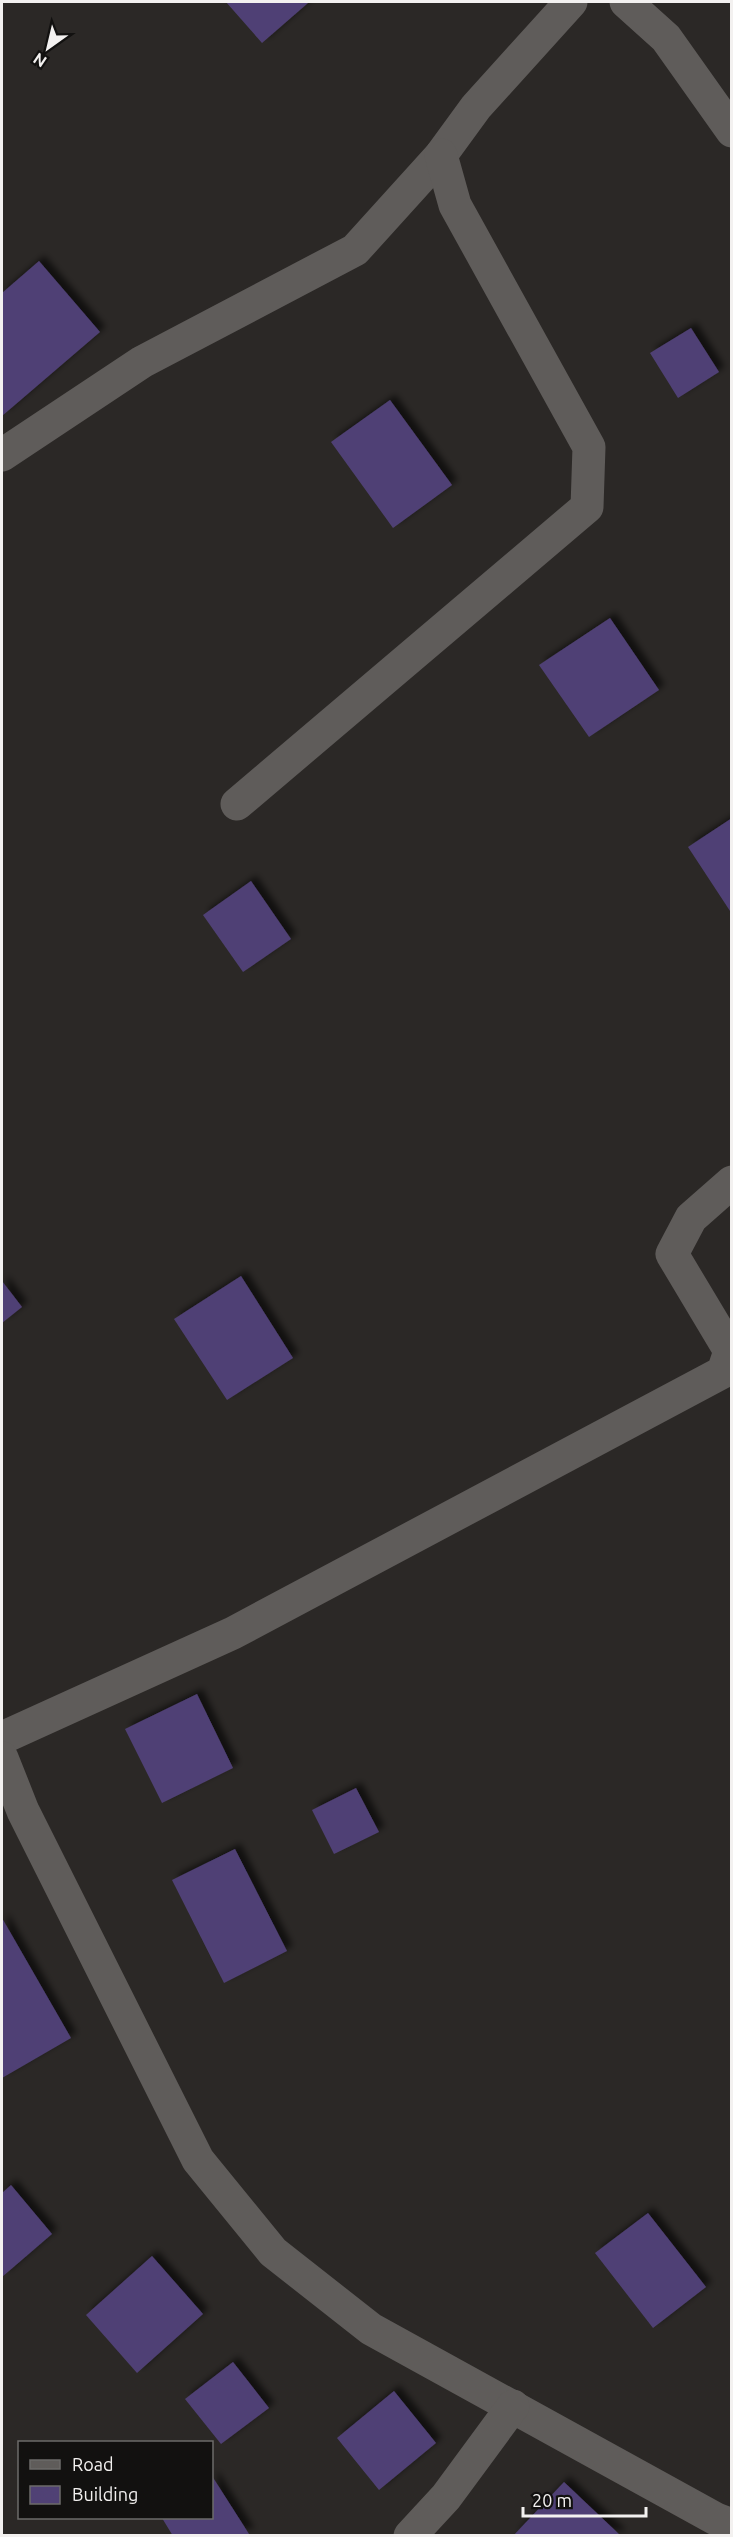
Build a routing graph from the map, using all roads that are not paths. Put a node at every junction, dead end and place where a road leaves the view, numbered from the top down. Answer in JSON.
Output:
{"nodes":[{"id":1,"x":571,"y":2,"type":"edge"},
{"id":2,"x":626,"y":2,"type":"edge"},
{"id":3,"x":732,"y":131,"type":"edge"},
{"id":4,"x":441,"y":155,"type":"junction"},
{"id":5,"x":2,"y":455,"type":"edge"},
{"id":6,"x":237,"y":804,"type":"dead end"},
{"id":7,"x":732,"y":1182,"type":"edge"},
{"id":8,"x":2,"y":1738,"type":"edge"},
{"id":9,"x":2,"y":1758,"type":"edge"},
{"id":10,"x":12,"y":1816,"type":"edge"},
{"id":11,"x":513,"y":2406,"type":"junction"},
{"id":12,"x":732,"y":2525,"type":"edge"},
{"id":13,"x":410,"y":2535,"type":"edge"}],
"edges":[{"from":1,"to":4,"type":"street"},
{"from":2,"to":3,"type":"street"},
{"from":4,"to":5,"type":"street"},
{"from":4,"to":6,"type":"street"},
{"from":7,"to":8,"type":"street"},
{"from":9,"to":10,"type":"street"},
{"from":10,"to":11,"type":"street"},
{"from":11,"to":12,"type":"street"},
{"from":11,"to":13,"type":"street"}]}
